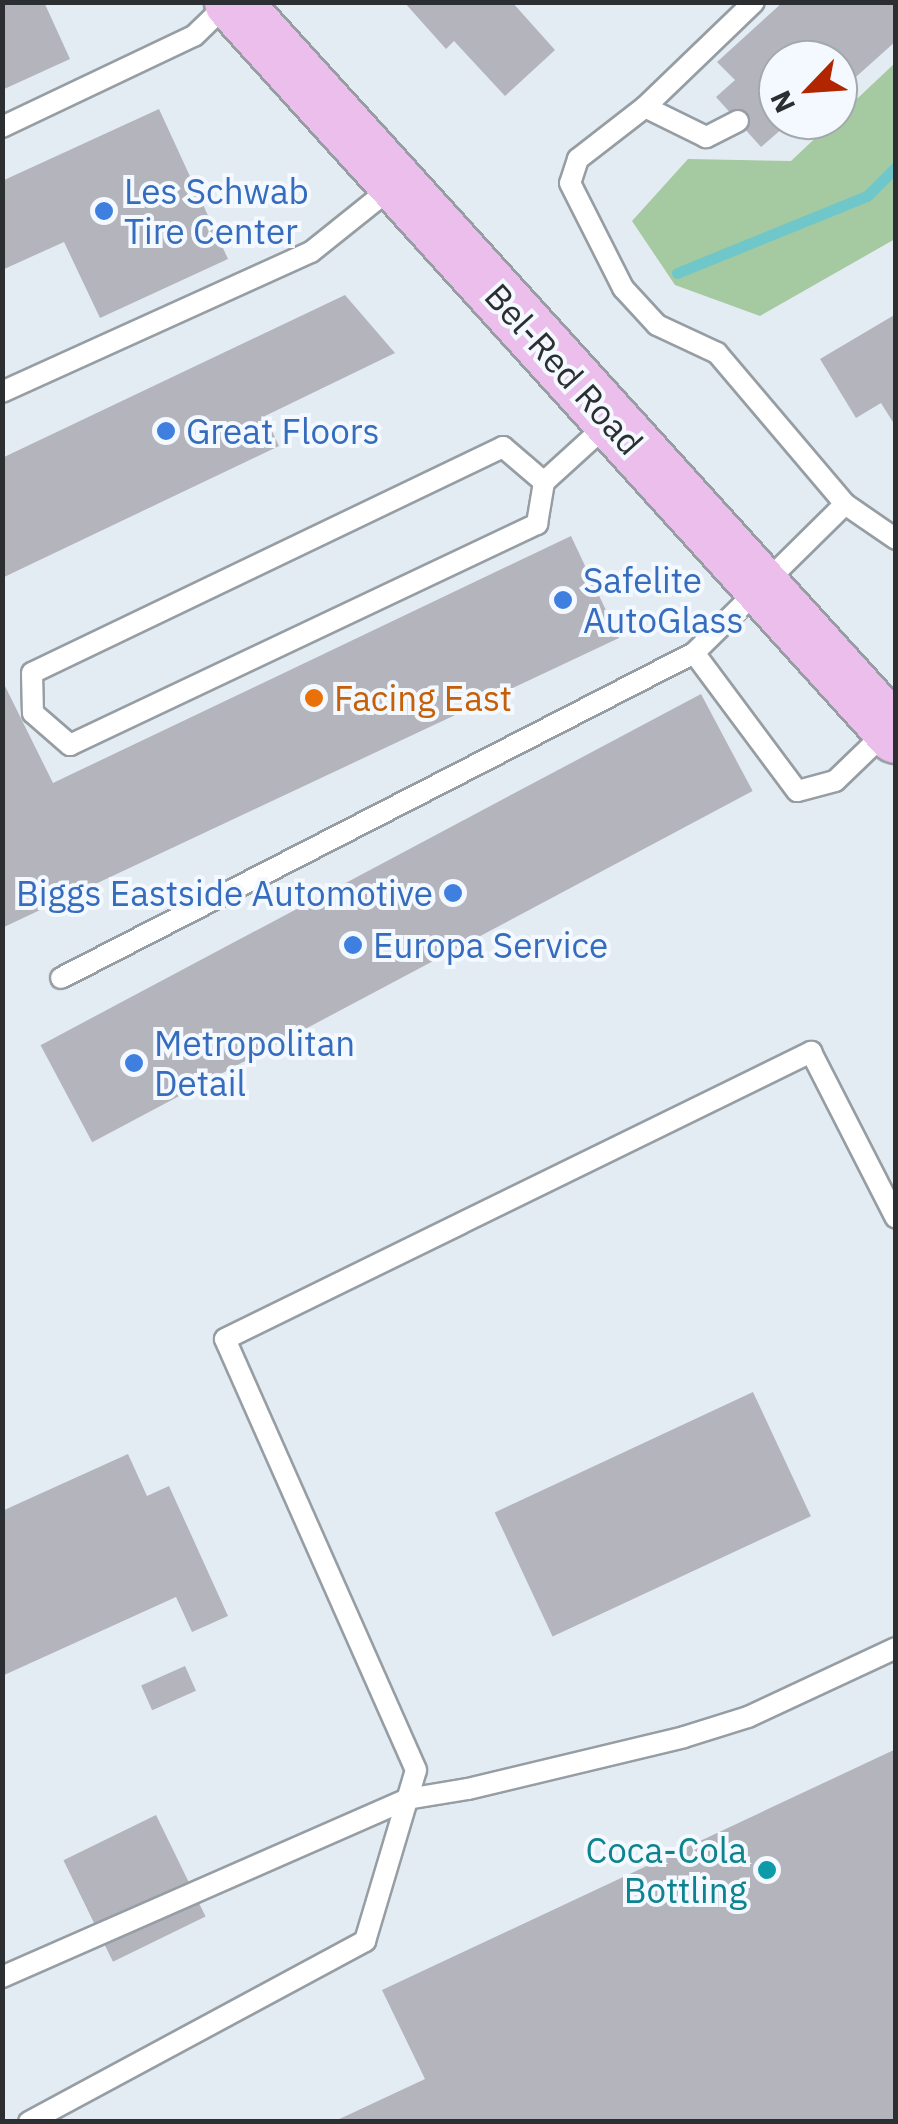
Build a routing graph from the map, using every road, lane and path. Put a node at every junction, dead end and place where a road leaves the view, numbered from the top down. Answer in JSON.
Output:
{"nodes":[{"id":1,"x":231,"y":2,"type":"edge"},
{"id":2,"x":754,"y":2,"type":"edge"},
{"id":3,"x":646,"y":106,"type":"junction"},
{"id":4,"x":738,"y":121,"type":"dead end"},
{"id":5,"x":2,"y":127,"type":"edge"},
{"id":6,"x":396,"y":184,"type":"junction"},
{"id":7,"x":2,"y":392,"type":"edge"},
{"id":8,"x":611,"y":421,"type":"junction"},
{"id":9,"x":544,"y":482,"type":"junction"},
{"id":10,"x":844,"y":504,"type":"junction"},
{"id":11,"x":896,"y":539,"type":"edge"},
{"id":12,"x":761,"y":587,"type":"junction"},
{"id":13,"x":694,"y":654,"type":"junction"},
{"id":14,"x":892,"y":732,"type":"edge"},
{"id":15,"x":60,"y":978,"type":"dead end"},
{"id":16,"x":896,"y":1218,"type":"edge"},
{"id":17,"x":896,"y":1648,"type":"edge"},
{"id":18,"x":407,"y":1799,"type":"junction"},
{"id":19,"x":2,"y":1976,"type":"edge"},
{"id":20,"x":29,"y":2122,"type":"edge"}],
"edges":[{"from":1,"to":5,"type":"lane"},
{"from":1,"to":6,"type":"main road","name":"Bel-Red Road"},
{"from":2,"to":3,"type":"lane"},
{"from":3,"to":4,"type":"lane"},
{"from":3,"to":10,"type":"lane"},
{"from":6,"to":7,"type":"lane"},
{"from":6,"to":8,"type":"main road","name":"Bel-Red Road"},
{"from":8,"to":9,"type":"lane"},
{"from":8,"to":12,"type":"main road","name":"Bel-Red Road"},
{"from":9,"to":9,"type":"lane"},
{"from":10,"to":11,"type":"lane"},
{"from":10,"to":12,"type":"lane"},
{"from":12,"to":13,"type":"lane"},
{"from":12,"to":14,"type":"main road","name":"Bel-Red Road"},
{"from":13,"to":14,"type":"lane"},
{"from":13,"to":15,"type":"lane"},
{"from":16,"to":18,"type":"lane"},
{"from":17,"to":18,"type":"lane"},
{"from":18,"to":19,"type":"lane"},
{"from":18,"to":20,"type":"lane"}]}
